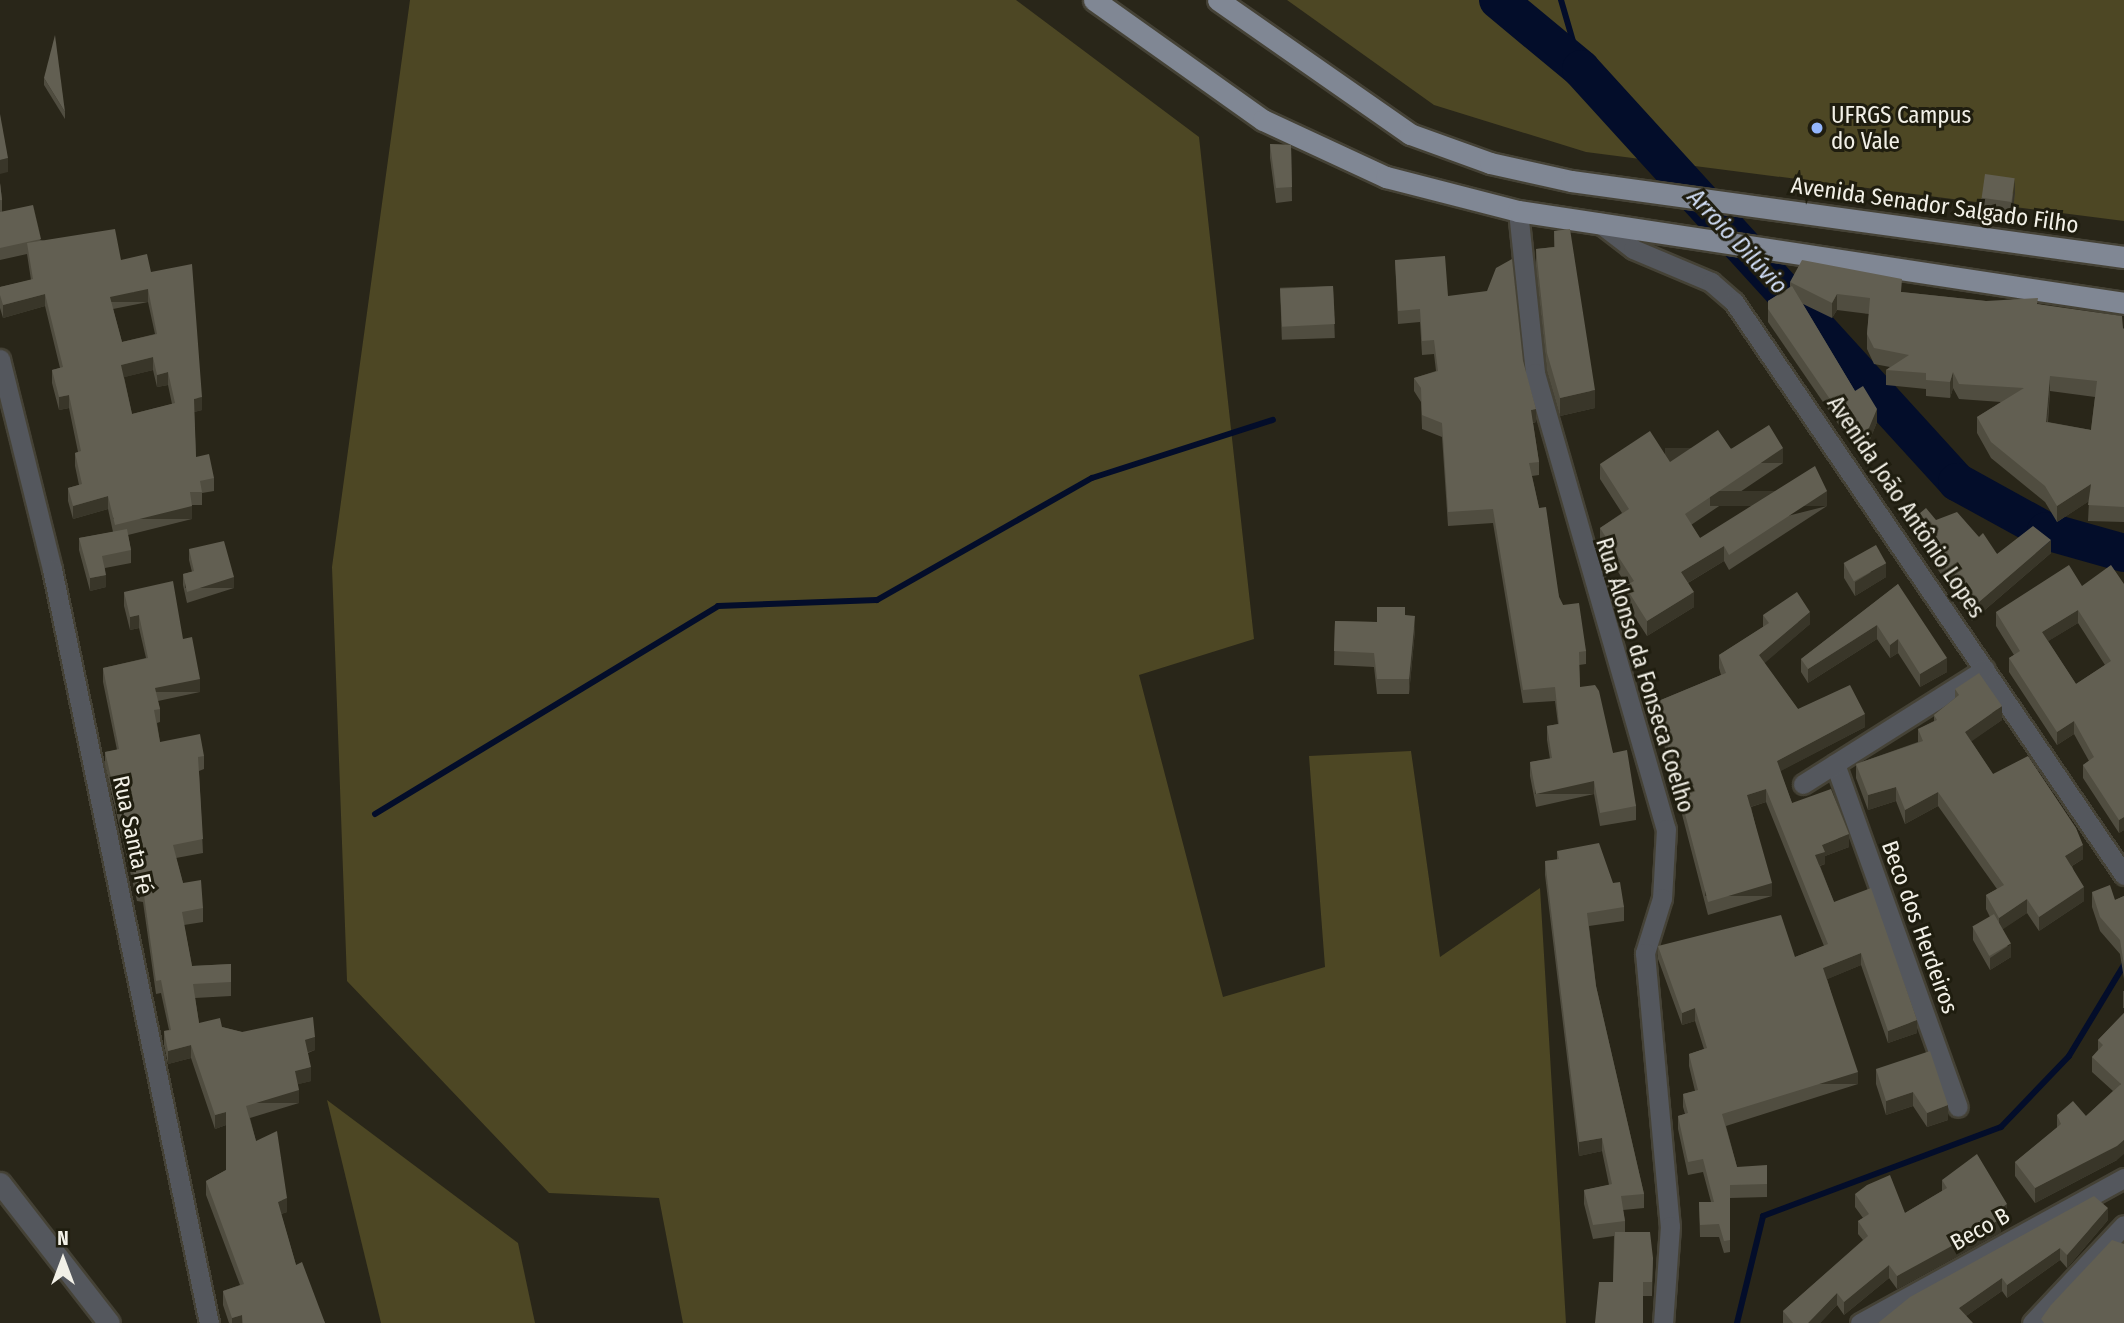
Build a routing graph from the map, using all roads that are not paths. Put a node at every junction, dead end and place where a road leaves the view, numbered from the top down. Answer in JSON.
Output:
{"nodes":[{"id":1,"x":1094,"y":0,"type":"edge"},
{"id":2,"x":1218,"y":0,"type":"edge"},
{"id":3,"x":1518,"y":211,"type":"junction"},
{"id":4,"x":1598,"y":221,"type":"junction"},
{"id":5,"x":2124,"y":257,"type":"edge"},
{"id":6,"x":2124,"y":303,"type":"edge"},
{"id":7,"x":0,"y":359,"type":"edge"},
{"id":8,"x":1985,"y":669,"type":"junction"},
{"id":9,"x":1835,"y":764,"type":"junction"},
{"id":10,"x":1803,"y":784,"type":"dead end"},
{"id":11,"x":2124,"y":874,"type":"edge"},
{"id":12,"x":1958,"y":1107,"type":"dead end"},
{"id":13,"x":2124,"y":1178,"type":"edge"},
{"id":14,"x":0,"y":1183,"type":"edge"},
{"id":15,"x":2124,"y":1224,"type":"edge"},
{"id":16,"x":109,"y":1323,"type":"edge"},
{"id":17,"x":209,"y":1323,"type":"edge"},
{"id":18,"x":1662,"y":1323,"type":"edge"},
{"id":19,"x":1860,"y":1323,"type":"edge"},
{"id":20,"x":2032,"y":1323,"type":"edge"}],
"edges":[{"from":1,"to":3,"type":"main road"},
{"from":2,"to":5,"type":"main road","name":"Avenida Senador Salgado Filho"},
{"from":3,"to":4,"type":"main road"},
{"from":3,"to":18,"type":"street","name":"Rua Alonso da Fonseca Coelho"},
{"from":4,"to":6,"type":"main road"},
{"from":4,"to":8,"type":"street","name":"Avenida João Antônio Lopes"},
{"from":7,"to":17,"type":"street","name":"Rua Santa Fé"},
{"from":8,"to":9,"type":"street"},
{"from":8,"to":11,"type":"street","name":"Avenida João Antônio Lopes"},
{"from":9,"to":10,"type":"street"},
{"from":9,"to":12,"type":"street","name":"Beco dos Herdeiros"},
{"from":13,"to":19,"type":"street","name":"Beco B"},
{"from":14,"to":16,"type":"street"},
{"from":15,"to":20,"type":"street"}]}
